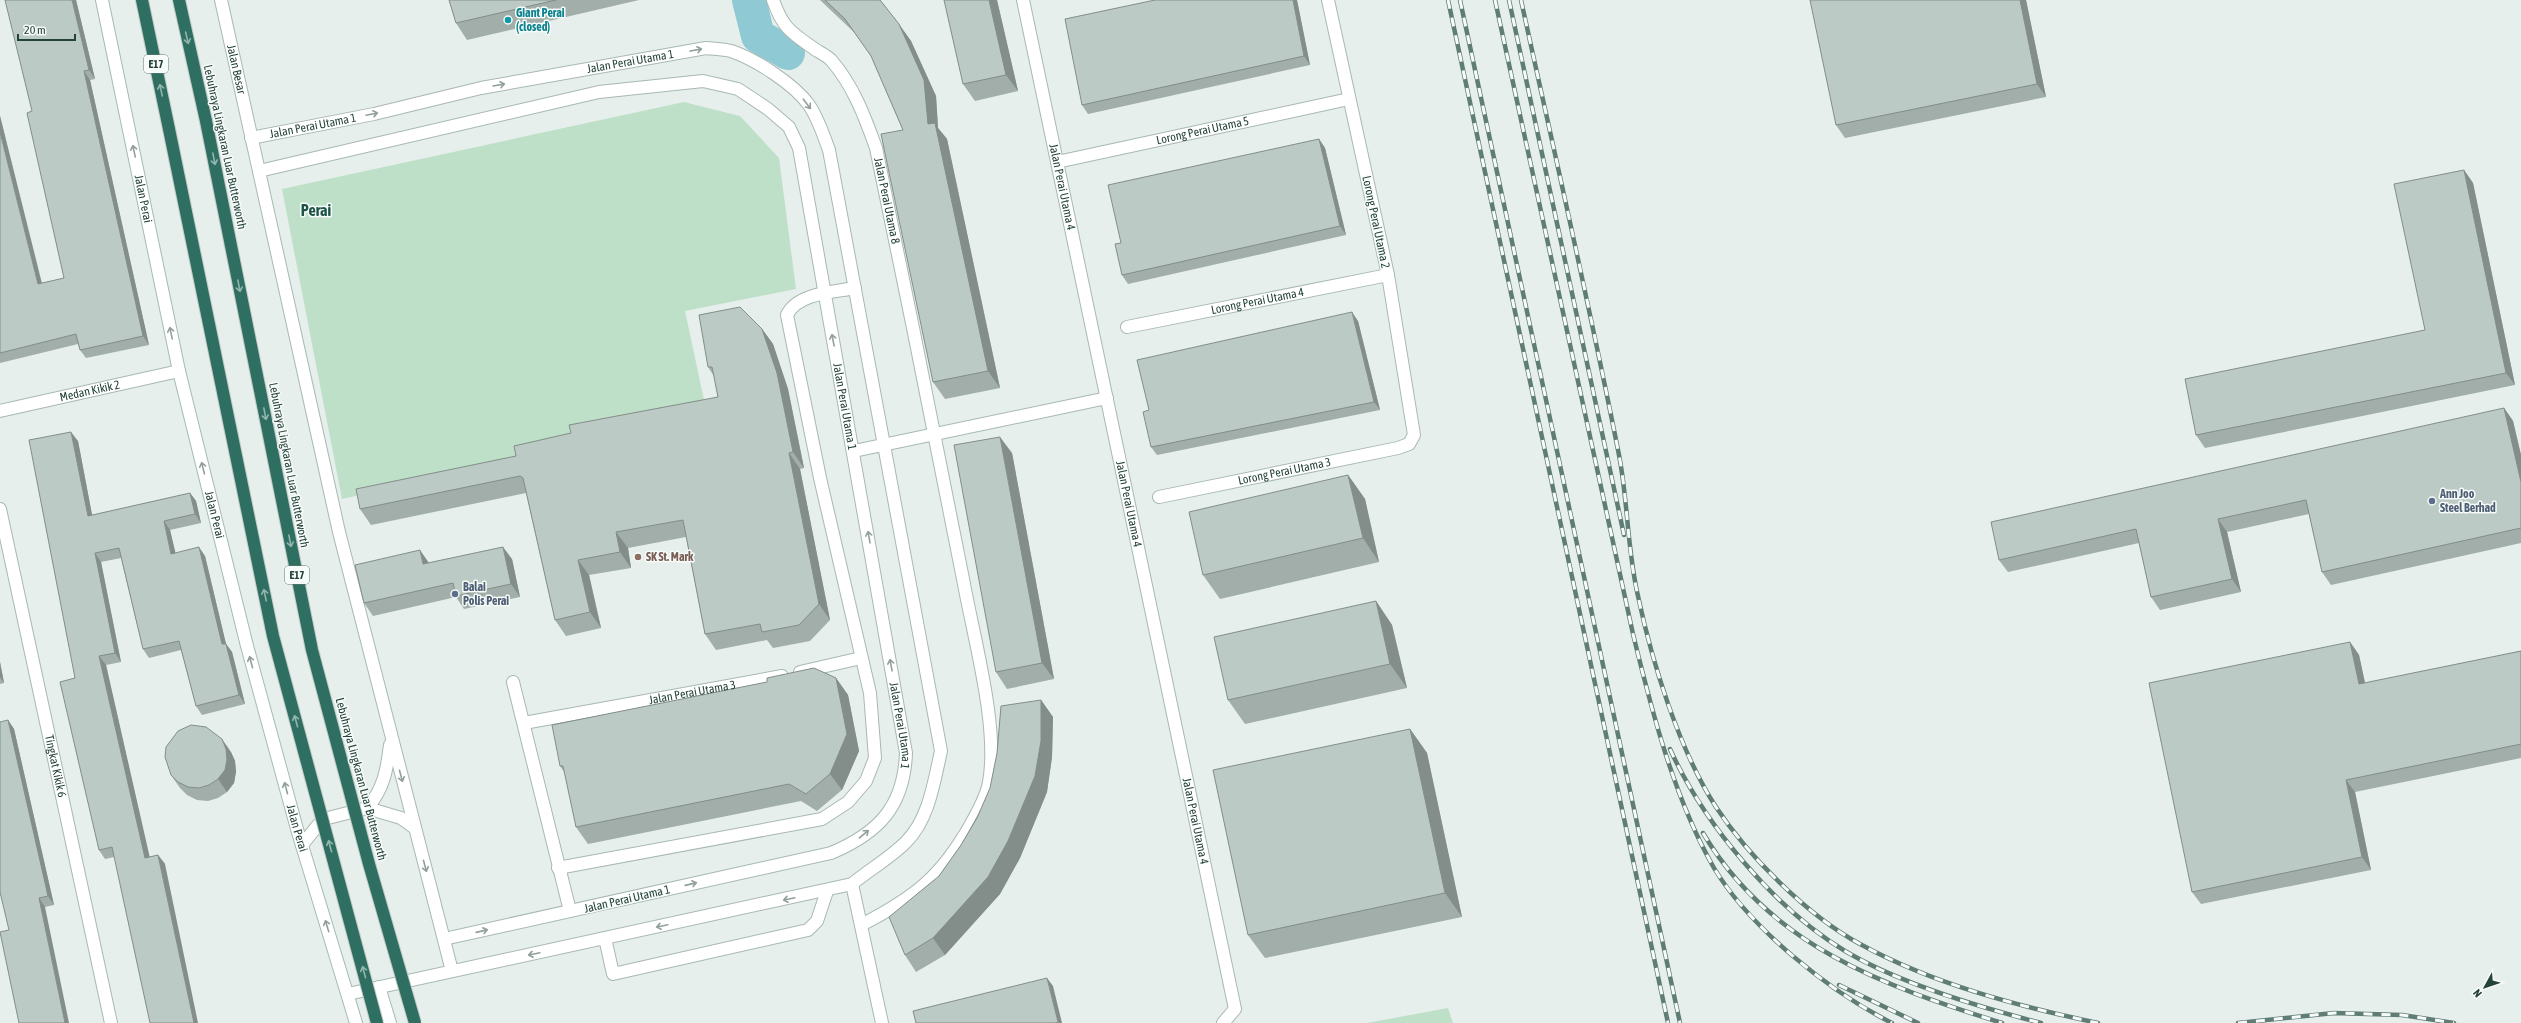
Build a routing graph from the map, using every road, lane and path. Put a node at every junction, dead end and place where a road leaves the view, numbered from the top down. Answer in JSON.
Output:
{"nodes":[{"id":1,"x":102,"y":0,"type":"edge"},
{"id":2,"x":142,"y":0,"type":"edge"},
{"id":3,"x":179,"y":0,"type":"edge"},
{"id":4,"x":221,"y":0,"type":"edge"},
{"id":5,"x":773,"y":0,"type":"edge"},
{"id":6,"x":1025,"y":0,"type":"edge"},
{"id":7,"x":1328,"y":0,"type":"edge"},
{"id":8,"x":1349,"y":99,"type":"junction"},
{"id":9,"x":251,"y":138,"type":"junction"},
{"id":10,"x":1057,"y":162,"type":"junction"},
{"id":11,"x":259,"y":170,"type":"junction"},
{"id":12,"x":1388,"y":274,"type":"junction"},
{"id":13,"x":855,"y":288,"type":"junction"},
{"id":14,"x":824,"y":294,"type":"junction"},
{"id":15,"x":1127,"y":328,"type":"dead end"},
{"id":16,"x":179,"y":371,"type":"junction"},
{"id":17,"x":1107,"y":398,"type":"junction"},
{"id":18,"x":0,"y":411,"type":"edge"},
{"id":19,"x":935,"y":435,"type":"junction"},
{"id":20,"x":1409,"y":444,"type":"joint"},
{"id":21,"x":885,"y":445,"type":"junction"},
{"id":22,"x":854,"y":450,"type":"junction"},
{"id":23,"x":1159,"y":496,"type":"dead end"},
{"id":24,"x":0,"y":509,"type":"edge"},
{"id":25,"x":860,"y":658,"type":"junction"},
{"id":26,"x":513,"y":682,"type":"dead end"},
{"id":27,"x":524,"y":724,"type":"junction"},
{"id":28,"x":391,"y":738,"type":"junction"},
{"id":29,"x":367,"y":808,"type":"junction"},
{"id":30,"x":415,"y":828,"type":"junction"},
{"id":31,"x":302,"y":846,"type":"junction"},
{"id":32,"x":558,"y":868,"type":"junction"},
{"id":33,"x":852,"y":884,"type":"junction"},
{"id":34,"x":827,"y":891,"type":"junction"},
{"id":35,"x":570,"y":912,"type":"junction"},
{"id":36,"x":861,"y":925,"type":"junction"},
{"id":37,"x":605,"y":938,"type":"junction"},
{"id":38,"x":444,"y":939,"type":"junction"},
{"id":39,"x":452,"y":971,"type":"junction"},
{"id":40,"x":379,"y":987,"type":"junction"},
{"id":41,"x":348,"y":994,"type":"junction"},
{"id":42,"x":111,"y":1023,"type":"edge"},
{"id":43,"x":356,"y":1023,"type":"edge"},
{"id":44,"x":377,"y":1023,"type":"edge"},
{"id":45,"x":390,"y":1023,"type":"edge"},
{"id":46,"x":415,"y":1023,"type":"edge"},
{"id":47,"x":882,"y":1023,"type":"edge"},
{"id":48,"x":1223,"y":1023,"type":"edge"}],
"edges":[{"from":16,"to":1,"type":"street","name":"Jalan Perai","one_way":true},
{"from":44,"to":2,"type":"highway","number":"E17","one_way":true,"bridge":true},
{"from":3,"to":46,"type":"highway","name":"Lebuhraya Lingkaran Luar Butterworth","number":"E17","one_way":true,"bridge":true},
{"from":4,"to":9,"type":"street","name":"Jalan Besar"},
{"from":5,"to":19,"type":"street","name":"Jalan Perai Utama 8"},
{"from":6,"to":10,"type":"street","name":"Jalan Perai Utama 4"},
{"from":7,"to":8,"type":"street","name":"Lorong Perai Utama 2"},
{"from":8,"to":10,"type":"street","name":"Lorong Perai Utama 5"},
{"from":8,"to":12,"type":"street","name":"Lorong Perai Utama 2"},
{"from":9,"to":11,"type":"street","name":"Jalan Besar"},
{"from":9,"to":13,"type":"street","name":"Jalan Perai Utama 1","one_way":true},
{"from":10,"to":17,"type":"street","name":"Jalan Perai Utama 4"},
{"from":11,"to":14,"type":"street","name":"Jalan Perai Utama 1"},
{"from":11,"to":28,"type":"street","name":"Jalan Besar"},
{"from":12,"to":15,"type":"street","name":"Lorong Perai Utama 4"},
{"from":12,"to":20,"type":"street","name":"Lorong Perai Utama 2"},
{"from":13,"to":14,"type":"street","name":"Jalan Perai Utama 1"},
{"from":13,"to":21,"type":"street","name":"Jalan Perai Utama 1"},
{"from":22,"to":14,"type":"street","name":"Jalan Perai Utama 1","one_way":true},
{"from":14,"to":25,"type":"street","name":"Jalan Perai Utama 1"},
{"from":16,"to":18,"type":"street","name":"Medan Kikik 2"},
{"from":31,"to":16,"type":"street","name":"Jalan Perai","one_way":true},
{"from":17,"to":19,"type":"street"},
{"from":17,"to":48,"type":"street","name":"Jalan Perai Utama 4"},
{"from":19,"to":21,"type":"street"},
{"from":19,"to":36,"type":"street"},
{"from":20,"to":23,"type":"street","name":"Lorong Perai Utama 3"},
{"from":21,"to":22,"type":"street"},
{"from":21,"to":33,"type":"street","name":"Jalan Perai Utama 1"},
{"from":35,"to":22,"type":"street","name":"Jalan Perai Utama 1","one_way":true},
{"from":24,"to":42,"type":"street","name":"Tingkat Kikik 6"},
{"from":25,"to":27,"type":"street","name":"Jalan Perai Utama 3"},
{"from":25,"to":32,"type":"street","name":"Jalan Perai Utama 1"},
{"from":26,"to":27,"type":"street"},
{"from":27,"to":32,"type":"street"},
{"from":28,"to":29,"type":"street"},
{"from":28,"to":30,"type":"street","name":"Jalan Besar","one_way":true},
{"from":29,"to":30,"type":"street"},
{"from":29,"to":31,"type":"street"},
{"from":30,"to":38,"type":"street","name":"Jalan Besar","one_way":true},
{"from":41,"to":31,"type":"street","name":"Jalan Perai","one_way":true},
{"from":32,"to":35,"type":"street"},
{"from":33,"to":34,"type":"street","name":"Jalan Perai Utama 1"},
{"from":33,"to":36,"type":"street"},
{"from":34,"to":37,"type":"street","name":"Jalan Perai Utama 1","one_way":true},
{"from":34,"to":37,"type":"street"},
{"from":38,"to":35,"type":"street","name":"Jalan Perai Utama 1","one_way":true},
{"from":36,"to":47,"type":"street"},
{"from":37,"to":39,"type":"street","name":"Jalan Perai Utama 1","one_way":true},
{"from":38,"to":39,"type":"street","name":"Jalan Besar"},
{"from":39,"to":40,"type":"street","name":"Jalan Perai Utama 1"},
{"from":40,"to":41,"type":"street","name":"Jalan Perai Utama 1"},
{"from":40,"to":45,"type":"street"},
{"from":41,"to":43,"type":"street","name":"Jalan Perai"}]}
